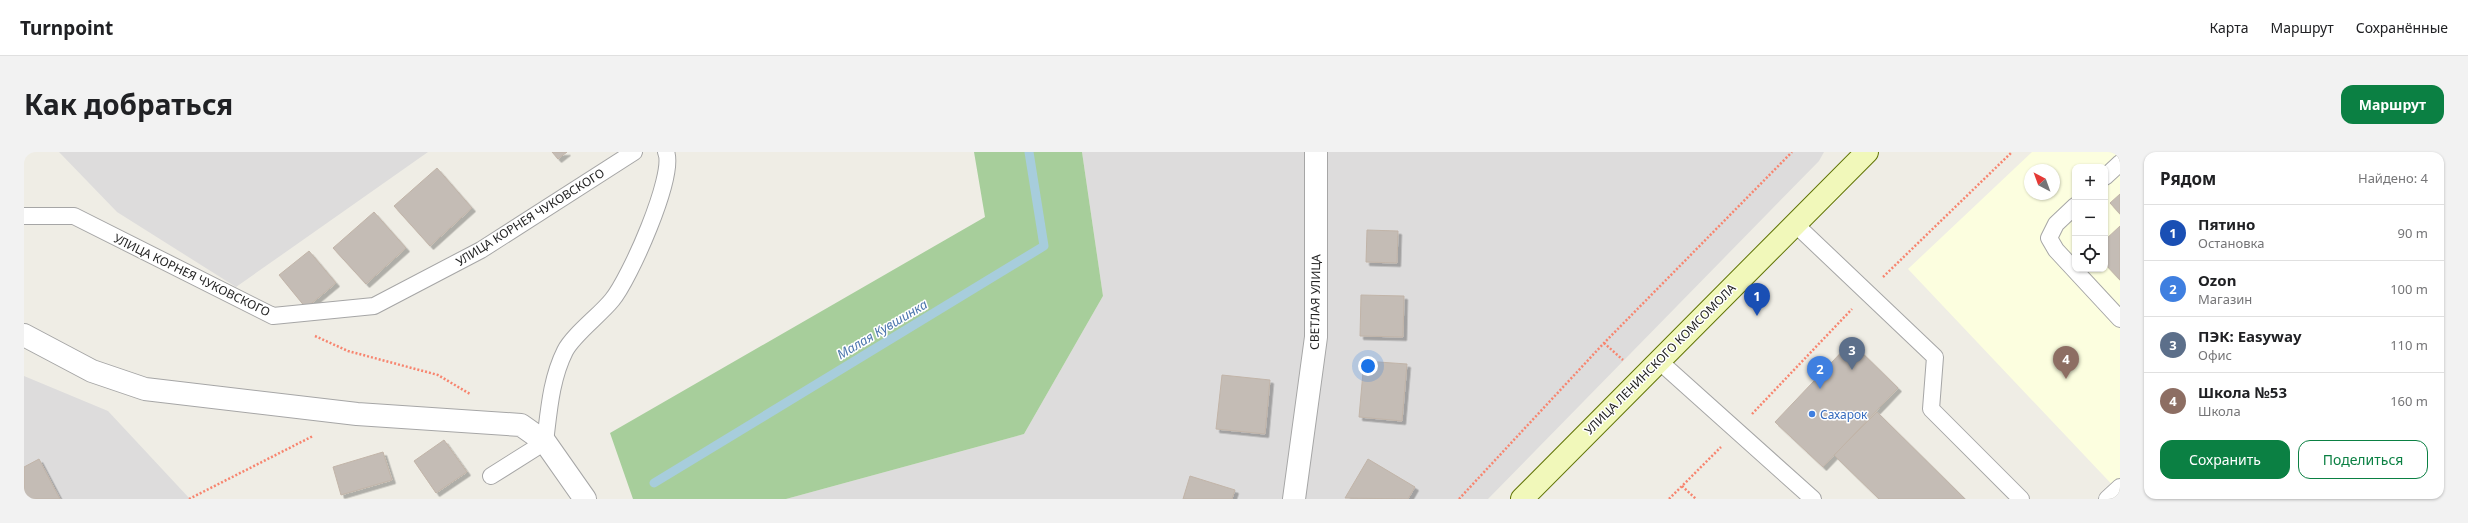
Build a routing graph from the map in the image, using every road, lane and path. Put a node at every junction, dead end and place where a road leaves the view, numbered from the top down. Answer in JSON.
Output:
{"nodes":[{"id":1,"x":634,"y":152,"type":"edge"},
{"id":2,"x":666,"y":152,"type":"edge"},
{"id":3,"x":1316,"y":152,"type":"edge"},
{"id":4,"x":1792,"y":152,"type":"edge"},
{"id":5,"x":1867,"y":152,"type":"edge"},
{"id":6,"x":2012,"y":152,"type":"edge"},
{"id":7,"x":2120,"y":163,"type":"edge"},
{"id":8,"x":2108,"y":174,"type":"edge"},
{"id":9,"x":2072,"y":209,"type":"edge"},
{"id":10,"x":24,"y":216,"type":"edge"},
{"id":11,"x":1794,"y":223,"type":"junction"},
{"id":12,"x":1867,"y":293,"type":"junction"},
{"id":13,"x":2120,"y":318,"type":"edge"},
{"id":14,"x":24,"y":335,"type":"edge"},
{"id":15,"x":314,"y":335,"type":"dead end"},
{"id":16,"x":1659,"y":361,"type":"junction"},
{"id":17,"x":476,"y":398,"type":"dead end"},
{"id":18,"x":1736,"y":431,"type":"junction"},
{"id":19,"x":315,"y":436,"type":"dead end"},
{"id":20,"x":545,"y":442,"type":"junction"},
{"id":21,"x":492,"y":476,"type":"dead end"},
{"id":22,"x":1682,"y":486,"type":"junction"},
{"id":23,"x":2120,"y":487,"type":"edge"},
{"id":24,"x":189,"y":499,"type":"edge"},
{"id":25,"x":585,"y":499,"type":"edge"},
{"id":26,"x":1294,"y":499,"type":"edge"},
{"id":27,"x":1459,"y":499,"type":"edge"},
{"id":28,"x":1522,"y":499,"type":"edge"},
{"id":29,"x":1669,"y":499,"type":"edge"},
{"id":30,"x":1696,"y":499,"type":"edge"},
{"id":31,"x":1813,"y":499,"type":"edge"},
{"id":32,"x":2021,"y":499,"type":"edge"},
{"id":33,"x":2107,"y":499,"type":"edge"}],
"edges":[{"from":1,"to":10,"type":"lane","name":"УЛИЦА КОРНЕЯ ЧУКОВСКОГО"},
{"from":2,"to":20,"type":"lane"},
{"from":3,"to":26,"type":"street","name":"СВЕТЛАЯ УЛИЦА"},
{"from":4,"to":27,"type":"path"},
{"from":5,"to":11,"type":"main road","name":"УЛИЦА ЛЕНИНСКОГО КОМСОМОЛА"},
{"from":6,"to":12,"type":"path"},
{"from":7,"to":8,"type":"lane"},
{"from":9,"to":13,"type":"lane"},
{"from":11,"to":12,"type":"lane"},
{"from":11,"to":16,"type":"main road","name":"УЛИЦА ЛЕНИНСКОГО КОМСОМОЛА"},
{"from":12,"to":18,"type":"path"},
{"from":12,"to":32,"type":"lane"},
{"from":14,"to":20,"type":"street"},
{"from":15,"to":17,"type":"path"},
{"from":16,"to":18,"type":"lane"},
{"from":16,"to":28,"type":"main road","name":"УЛИЦА ЛЕНИНСКОГО КОМСОМОЛА"},
{"from":18,"to":22,"type":"path"},
{"from":18,"to":31,"type":"lane"},
{"from":19,"to":24,"type":"path"},
{"from":20,"to":21,"type":"lane"},
{"from":20,"to":25,"type":"street"},
{"from":22,"to":29,"type":"path"},
{"from":22,"to":30,"type":"path"},
{"from":23,"to":33,"type":"lane"}]}
